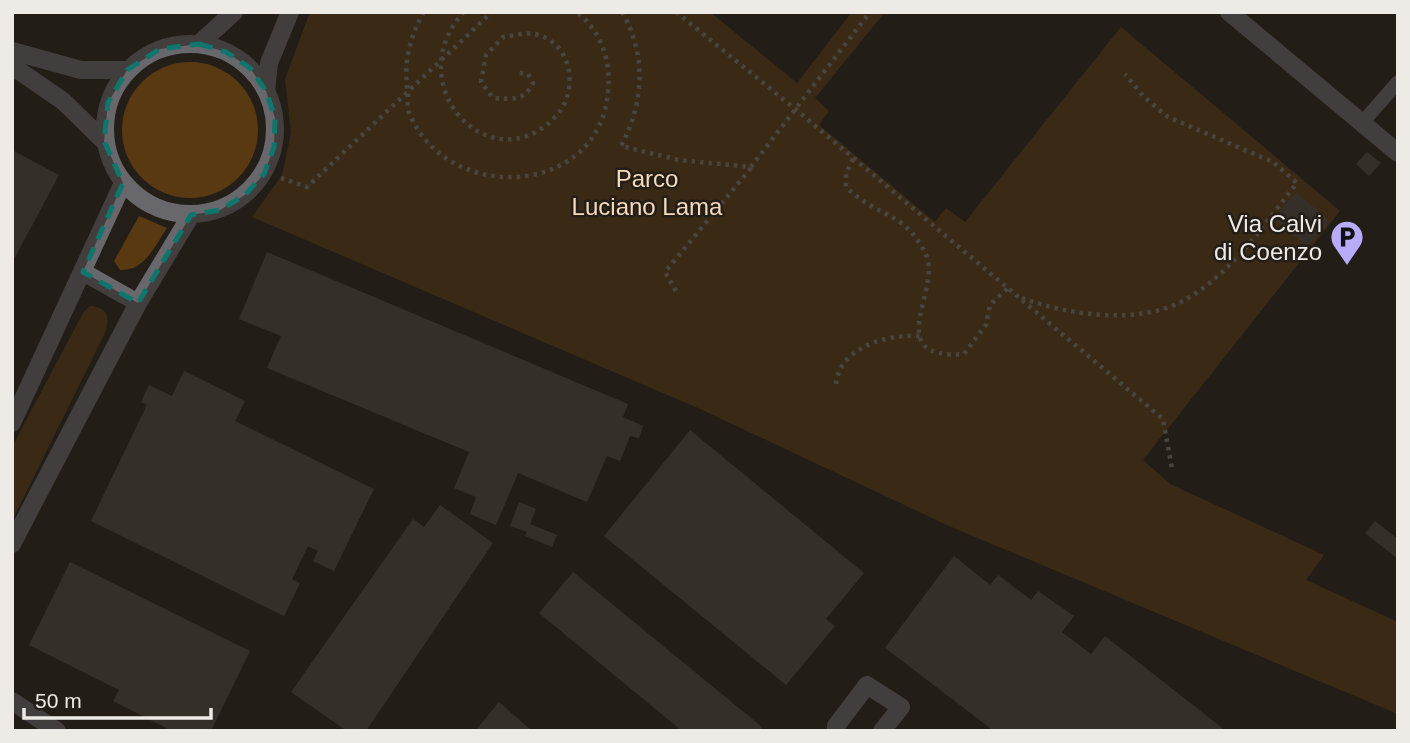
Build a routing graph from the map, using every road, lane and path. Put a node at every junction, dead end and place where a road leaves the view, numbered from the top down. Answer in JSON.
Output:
{"nodes":[{"id":1,"x":234,"y":12,"type":"edge"},
{"id":2,"x":290,"y":12,"type":"edge"},
{"id":3,"x":424,"y":12,"type":"edge"},
{"id":4,"x":464,"y":12,"type":"edge"},
{"id":5,"x":492,"y":12,"type":"edge"},
{"id":6,"x":577,"y":12,"type":"edge"},
{"id":7,"x":622,"y":12,"type":"edge"},
{"id":8,"x":676,"y":12,"type":"edge"},
{"id":9,"x":870,"y":12,"type":"edge"},
{"id":10,"x":1229,"y":12,"type":"edge"},
{"id":11,"x":199,"y":44,"type":"junction"},
{"id":12,"x":12,"y":51,"type":"edge"},
{"id":13,"x":442,"y":60,"type":"junction"},
{"id":14,"x":12,"y":66,"type":"edge"},
{"id":15,"x":127,"y":70,"type":"junction"},
{"id":16,"x":516,"y":72,"type":"dead end"},
{"id":17,"x":1125,"y":74,"type":"dead end"},
{"id":18,"x":1398,"y":82,"type":"edge"},
{"id":19,"x":266,"y":91,"type":"junction"},
{"id":20,"x":408,"y":92,"type":"junction"},
{"id":21,"x":794,"y":108,"type":"junction"},
{"id":22,"x":1362,"y":123,"type":"junction"},
{"id":23,"x":104,"y":141,"type":"junction"},
{"id":24,"x":1398,"y":153,"type":"edge"},
{"id":25,"x":853,"y":159,"type":"junction"},
{"id":26,"x":751,"y":167,"type":"junction"},
{"id":27,"x":281,"y":178,"type":"dead end"},
{"id":28,"x":123,"y":183,"type":"junction"},
{"id":29,"x":191,"y":215,"type":"junction"},
{"id":30,"x":83,"y":272,"type":"junction"},
{"id":31,"x":1008,"y":288,"type":"junction"},
{"id":32,"x":676,"y":291,"type":"dead end"},
{"id":33,"x":1018,"y":296,"type":"junction"},
{"id":34,"x":138,"y":303,"type":"junction"},
{"id":35,"x":920,"y":336,"type":"junction"},
{"id":36,"x":836,"y":384,"type":"dead end"},
{"id":37,"x":12,"y":423,"type":"edge"},
{"id":38,"x":1172,"y":469,"type":"dead end"},
{"id":39,"x":12,"y":544,"type":"edge"},
{"id":40,"x":12,"y":701,"type":"edge"},
{"id":41,"x":57,"y":731,"type":"edge"},
{"id":42,"x":836,"y":731,"type":"edge"},
{"id":43,"x":882,"y":731,"type":"edge"}],
"edges":[{"from":1,"to":11,"type":"street"},
{"from":2,"to":19,"type":"street"},
{"from":3,"to":20,"type":"path"},
{"from":4,"to":13,"type":"path"},
{"from":5,"to":13,"type":"path"},
{"from":6,"to":20,"type":"path"},
{"from":7,"to":26,"type":"path"},
{"from":8,"to":21,"type":"path"},
{"from":9,"to":21,"type":"path"},
{"from":10,"to":22,"type":"street"},
{"from":11,"to":15,"type":"street"},
{"from":11,"to":19,"type":"street"},
{"from":12,"to":15,"type":"street"},
{"from":13,"to":16,"type":"path"},
{"from":13,"to":20,"type":"path"},
{"from":14,"to":23,"type":"street"},
{"from":15,"to":23,"type":"street"},
{"from":17,"to":33,"type":"path"},
{"from":18,"to":22,"type":"lane"},
{"from":19,"to":29,"type":"street"},
{"from":20,"to":27,"type":"path"},
{"from":21,"to":25,"type":"path"},
{"from":21,"to":26,"type":"path"},
{"from":22,"to":24,"type":"street"},
{"from":23,"to":28,"type":"street"},
{"from":25,"to":31,"type":"path"},
{"from":25,"to":35,"type":"path"},
{"from":26,"to":32,"type":"path"},
{"from":28,"to":29,"type":"street"},
{"from":28,"to":30,"type":"street"},
{"from":29,"to":34,"type":"street"},
{"from":30,"to":34,"type":"street"},
{"from":30,"to":37,"type":"street"},
{"from":31,"to":33,"type":"path"},
{"from":31,"to":35,"type":"path"},
{"from":33,"to":38,"type":"path"},
{"from":34,"to":39,"type":"street"},
{"from":35,"to":36,"type":"path"},
{"from":40,"to":41,"type":"street"},
{"from":42,"to":43,"type":"street"}]}
